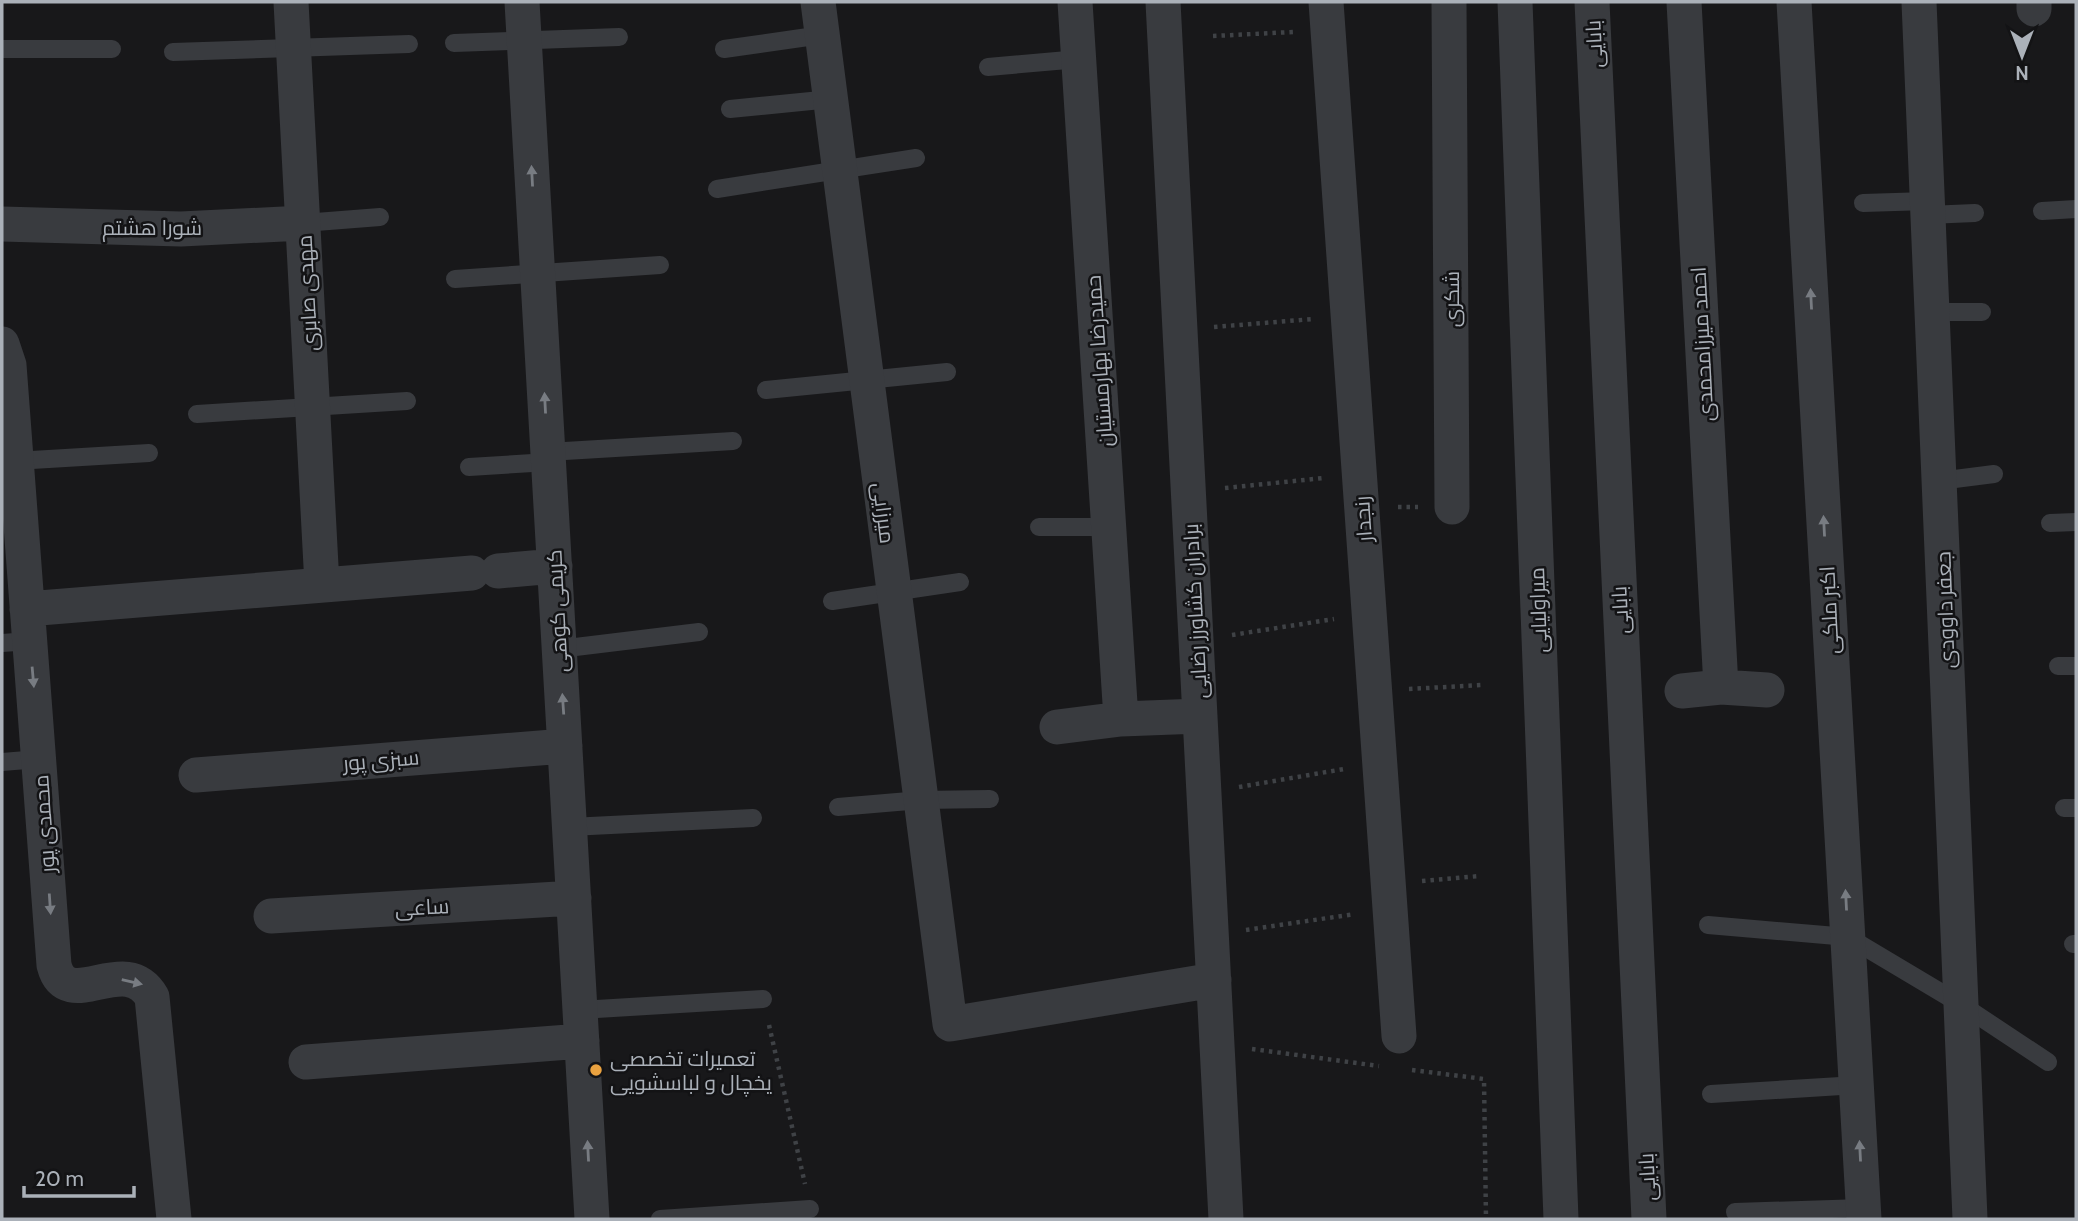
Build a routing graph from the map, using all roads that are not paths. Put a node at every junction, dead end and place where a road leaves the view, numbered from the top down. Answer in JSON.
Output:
{"nodes":[{"id":1,"x":291,"y":2,"type":"edge"},
{"id":2,"x":522,"y":2,"type":"edge"},
{"id":3,"x":1075,"y":2,"type":"edge"},
{"id":4,"x":1163,"y":2,"type":"edge"},
{"id":5,"x":1449,"y":2,"type":"edge"},
{"id":6,"x":1515,"y":2,"type":"edge"},
{"id":7,"x":1592,"y":2,"type":"edge"},
{"id":8,"x":1684,"y":2,"type":"edge"},
{"id":9,"x":1794,"y":2,"type":"edge"},
{"id":10,"x":1919,"y":2,"type":"edge"},
{"id":11,"x":1327,"y":16,"type":"edge"},
{"id":12,"x":820,"y":18,"type":"edge"},
{"id":13,"x":619,"y":37,"type":"dead end"},
{"id":14,"x":524,"y":41,"type":"junction"},
{"id":15,"x":454,"y":43,"type":"dead end"},
{"id":16,"x":410,"y":44,"type":"dead end"},
{"id":17,"x":2,"y":49,"type":"edge"},
{"id":18,"x":112,"y":49,"type":"dead end"},
{"id":19,"x":293,"y":49,"type":"junction"},
{"id":20,"x":724,"y":49,"type":"dead end"},
{"id":21,"x":173,"y":52,"type":"dead end"},
{"id":22,"x":1079,"y":59,"type":"junction"},
{"id":23,"x":988,"y":67,"type":"dead end"},
{"id":24,"x":831,"y":99,"type":"junction"},
{"id":25,"x":730,"y":109,"type":"dead end"},
{"id":26,"x":916,"y":158,"type":"dead end"},
{"id":27,"x":839,"y":170,"type":"junction"},
{"id":28,"x":717,"y":188,"type":"dead end"},
{"id":29,"x":1863,"y":202,"type":"dead end"},
{"id":30,"x":1927,"y":208,"type":"junction"},
{"id":31,"x":2076,"y":209,"type":"edge"},
{"id":32,"x":2042,"y":211,"type":"dead end"},
{"id":33,"x":1975,"y":213,"type":"dead end"},
{"id":34,"x":380,"y":217,"type":"dead end"},
{"id":35,"x":303,"y":223,"type":"junction"},
{"id":36,"x":2,"y":224,"type":"edge"},
{"id":37,"x":660,"y":265,"type":"dead end"},
{"id":38,"x":538,"y":273,"type":"junction"},
{"id":39,"x":455,"y":279,"type":"dead end"},
{"id":40,"x":1932,"y":312,"type":"junction"},
{"id":41,"x":1982,"y":312,"type":"dead end"},
{"id":42,"x":2,"y":344,"type":"edge"},
{"id":43,"x":947,"y":372,"type":"dead end"},
{"id":44,"x":867,"y":380,"type":"junction"},
{"id":45,"x":766,"y":390,"type":"dead end"},
{"id":46,"x":407,"y":401,"type":"dead end"},
{"id":47,"x":313,"y":407,"type":"junction"},
{"id":48,"x":197,"y":414,"type":"dead end"},
{"id":49,"x":733,"y":441,"type":"dead end"},
{"id":50,"x":10,"y":445,"type":"edge"},
{"id":51,"x":149,"y":453,"type":"dead end"},
{"id":52,"x":549,"y":457,"type":"junction"},
{"id":53,"x":469,"y":467,"type":"dead end"},
{"id":54,"x":1994,"y":474,"type":"dead end"},
{"id":55,"x":1939,"y":481,"type":"junction"},
{"id":56,"x":1452,"y":507,"type":"road end"},
{"id":57,"x":11,"y":514,"type":"edge"},
{"id":58,"x":2076,"y":522,"type":"edge"},
{"id":59,"x":2050,"y":523,"type":"dead end"},
{"id":60,"x":1039,"y":527,"type":"dead end"},
{"id":61,"x":1109,"y":527,"type":"junction"},
{"id":62,"x":555,"y":566,"type":"junction"},
{"id":63,"x":960,"y":582,"type":"dead end"},
{"id":64,"x":322,"y":585,"type":"junction"},
{"id":65,"x":894,"y":592,"type":"junction"},
{"id":66,"x":832,"y":601,"type":"dead end"},
{"id":67,"x":19,"y":631,"type":"edge"},
{"id":68,"x":699,"y":632,"type":"dead end"},
{"id":69,"x":559,"y":649,"type":"junction"},
{"id":70,"x":1721,"y":687,"type":"junction"},
{"id":71,"x":1767,"y":690,"type":"dead end"},
{"id":72,"x":1682,"y":691,"type":"dead end"},
{"id":73,"x":1200,"y":716,"type":"junction"},
{"id":74,"x":1121,"y":719,"type":"junction"},
{"id":75,"x":1057,"y":727,"type":"dead end"},
{"id":76,"x":565,"y":746,"type":"junction"},
{"id":77,"x":39,"y":759,"type":"junction"},
{"id":78,"x":2,"y":762,"type":"edge"},
{"id":79,"x":196,"y":775,"type":"dead end"},
{"id":80,"x":990,"y":799,"type":"dead end"},
{"id":81,"x":921,"y":800,"type":"junction"},
{"id":82,"x":838,"y":807,"type":"dead end"},
{"id":83,"x":753,"y":818,"type":"dead end"},
{"id":84,"x":570,"y":827,"type":"junction"},
{"id":85,"x":574,"y":898,"type":"junction"},
{"id":86,"x":271,"y":916,"type":"dead end"},
{"id":87,"x":1708,"y":925,"type":"dead end"},
{"id":88,"x":1848,"y":937,"type":"junction"},
{"id":89,"x":1214,"y":980,"type":"junction"},
{"id":90,"x":763,"y":999,"type":"road end"},
{"id":91,"x":1962,"y":1005,"type":"junction"},
{"id":92,"x":581,"y":1026,"type":"junction"},
{"id":93,"x":1396,"y":1057,"type":"road end"},
{"id":94,"x":306,"y":1062,"type":"dead end"},
{"id":95,"x":2048,"y":1062,"type":"dead end"},
{"id":96,"x":1857,"y":1085,"type":"junction"},
{"id":97,"x":1711,"y":1094,"type":"dead end"},
{"id":98,"x":810,"y":1209,"type":"road end"},
{"id":99,"x":1735,"y":1212,"type":"dead end"},
{"id":100,"x":1864,"y":1214,"type":"edge"},
{"id":101,"x":174,"y":1219,"type":"edge"},
{"id":102,"x":592,"y":1219,"type":"edge"},
{"id":103,"x":660,"y":1219,"type":"edge"},
{"id":104,"x":1226,"y":1219,"type":"edge"},
{"id":105,"x":1561,"y":1219,"type":"edge"},
{"id":106,"x":1648,"y":1219,"type":"edge"},
{"id":107,"x":1970,"y":1219,"type":"edge"}],
"edges":[{"from":1,"to":19,"type":"street","name":"مهدی صابری"},
{"from":2,"to":14,"type":"street","name":"کریمی کوهی"},
{"from":3,"to":22,"type":"street","name":"حمیدرضا بهارمستیان"},
{"from":4,"to":73,"type":"street","name":"برادران کشاورز رضایی"},
{"from":5,"to":56,"type":"street","name":"شکری"},
{"from":6,"to":105,"type":"street","name":"میراولیایی"},
{"from":7,"to":106,"type":"street","name":"بابایی"},
{"from":8,"to":70,"type":"street","name":"احمد میرزامحمدی"},
{"from":88,"to":9,"type":"street","name":"اکبر ملکی","one_way":true},
{"from":10,"to":30,"type":"street","name":"جعفر داوودی"},
{"from":11,"to":93,"type":"street","name":"رنجدار"},
{"from":12,"to":20,"type":"lane"},
{"from":12,"to":24,"type":"street","name":"میرزایی"},
{"from":13,"to":14,"type":"lane"},
{"from":14,"to":15,"type":"lane"},
{"from":38,"to":14,"type":"street","name":"کریمی کوهی","one_way":true},
{"from":16,"to":19,"type":"lane"},
{"from":17,"to":18,"type":"lane"},
{"from":19,"to":21,"type":"lane"},
{"from":19,"to":35,"type":"street","name":"مهدی صابری"},
{"from":22,"to":23,"type":"lane"},
{"from":22,"to":61,"type":"street","name":"حمیدرضا بهارمستیان"},
{"from":24,"to":25,"type":"lane"},
{"from":24,"to":27,"type":"street","name":"میرزایی"},
{"from":26,"to":27,"type":"lane"},
{"from":27,"to":28,"type":"lane"},
{"from":27,"to":44,"type":"street","name":"میرزایی"},
{"from":29,"to":30,"type":"lane"},
{"from":30,"to":33,"type":"lane"},
{"from":30,"to":40,"type":"street","name":"جعفر داوودی"},
{"from":31,"to":32,"type":"lane"},
{"from":34,"to":35,"type":"lane"},
{"from":35,"to":36,"type":"street","name":"شورا هشتم"},
{"from":35,"to":47,"type":"street","name":"مهدی صابری"},
{"from":37,"to":38,"type":"lane"},
{"from":38,"to":39,"type":"lane"},
{"from":52,"to":38,"type":"street","name":"کریمی کوهی","one_way":true},
{"from":40,"to":41,"type":"lane"},
{"from":40,"to":55,"type":"street","name":"جعفر داوودی"},
{"from":42,"to":50,"type":"street","name":"محمدی پور"},
{"from":43,"to":44,"type":"lane"},
{"from":44,"to":45,"type":"lane"},
{"from":44,"to":65,"type":"street","name":"میرزایی"},
{"from":46,"to":47,"type":"lane"},
{"from":47,"to":48,"type":"lane"},
{"from":47,"to":64,"type":"street","name":"مهدی صابری"},
{"from":49,"to":52,"type":"lane"},
{"from":50,"to":51,"type":"lane"},
{"from":50,"to":57,"type":"street","name":"محمدی پور"},
{"from":52,"to":53,"type":"lane"},
{"from":52,"to":62,"type":"street","name":"کریمی کوهی"},
{"from":54,"to":55,"type":"lane"},
{"from":55,"to":91,"type":"street","name":"جعفر داوودی"},
{"from":57,"to":67,"type":"street","name":"محمدی پور"},
{"from":58,"to":59,"type":"lane"},
{"from":60,"to":61,"type":"lane"},
{"from":61,"to":74,"type":"street","name":"حمیدرضا بهارمستیان"},
{"from":62,"to":64,"type":"street"},
{"from":62,"to":69,"type":"street","name":"کریمی کوهی"},
{"from":63,"to":65,"type":"lane"},
{"from":64,"to":67,"type":"street"},
{"from":65,"to":66,"type":"lane"},
{"from":65,"to":81,"type":"street","name":"میرزایی"},
{"from":67,"to":77,"type":"street","name":"محمدی پور","one_way":true},
{"from":68,"to":69,"type":"lane"},
{"from":76,"to":69,"type":"street","name":"کریمی کوهی","one_way":true},
{"from":70,"to":71,"type":"street"},
{"from":70,"to":72,"type":"street"},
{"from":73,"to":74,"type":"street"},
{"from":73,"to":89,"type":"street","name":"برادران کشاورز رضایی"},
{"from":74,"to":75,"type":"street"},
{"from":76,"to":79,"type":"street","name":"سبزی پور"},
{"from":76,"to":84,"type":"street","name":"کریمی کوهی"},
{"from":77,"to":78,"type":"lane"},
{"from":77,"to":101,"type":"street","name":"محمدی پور","one_way":true},
{"from":80,"to":81,"type":"lane"},
{"from":81,"to":82,"type":"lane"},
{"from":81,"to":89,"type":"street","name":"میرزایی"},
{"from":83,"to":84,"type":"lane"},
{"from":84,"to":85,"type":"street","name":"کریمی کوهی"},
{"from":85,"to":86,"type":"street","name":"ساعی"},
{"from":85,"to":92,"type":"street","name":"کریمی کوهی"},
{"from":87,"to":88,"type":"lane"},
{"from":88,"to":91,"type":"lane"},
{"from":88,"to":96,"type":"street","name":"اکبر ملکی"},
{"from":89,"to":104,"type":"street","name":"برادران کشاورز رضایی"},
{"from":90,"to":92,"type":"lane"},
{"from":91,"to":95,"type":"lane"},
{"from":91,"to":107,"type":"street","name":"جعفر داوودی"},
{"from":92,"to":94,"type":"street"},
{"from":102,"to":92,"type":"street","name":"کریمی کوهی","one_way":true},
{"from":96,"to":97,"type":"lane"},
{"from":100,"to":96,"type":"street","name":"اکبر ملکی","one_way":true},
{"from":98,"to":103,"type":"lane"},
{"from":99,"to":100,"type":"lane"}]}
